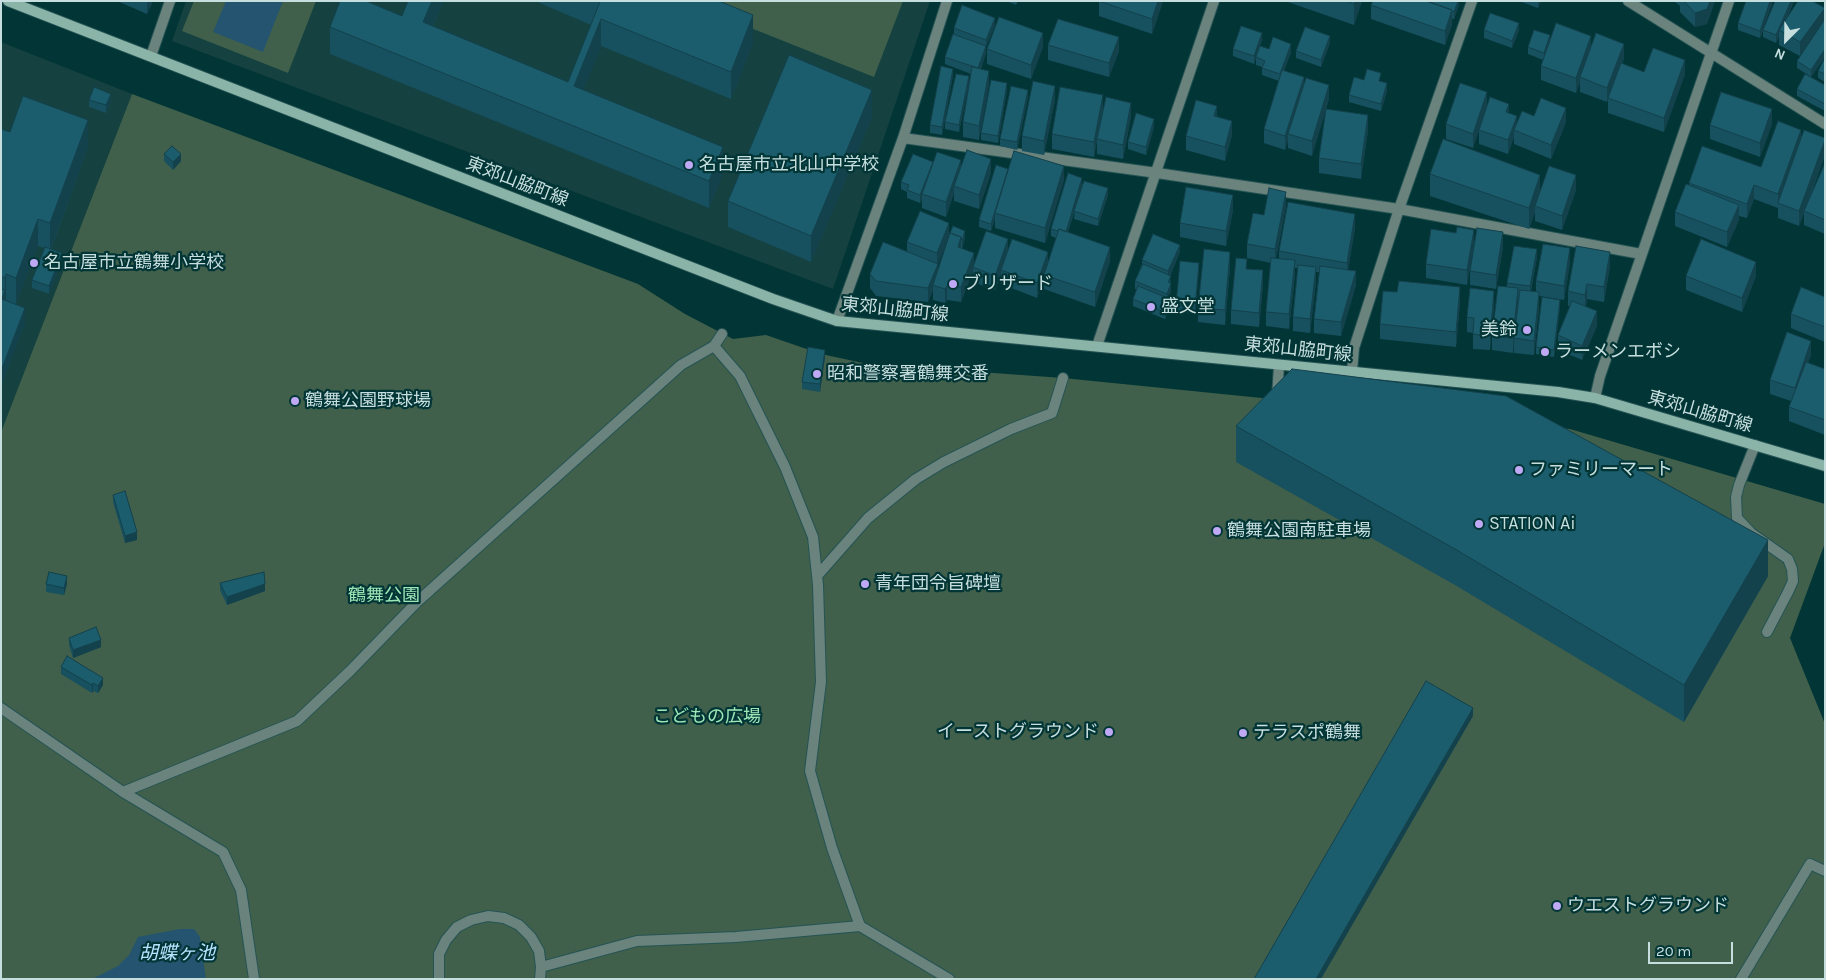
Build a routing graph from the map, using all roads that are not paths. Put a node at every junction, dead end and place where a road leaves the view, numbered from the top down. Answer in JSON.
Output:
{"nodes":[{"id":1,"x":8,"y":1,"type":"edge"},
{"id":2,"x":170,"y":1,"type":"edge"},
{"id":3,"x":947,"y":1,"type":"edge"},
{"id":4,"x":1214,"y":1,"type":"edge"},
{"id":5,"x":1472,"y":1,"type":"edge"},
{"id":6,"x":1628,"y":1,"type":"edge"},
{"id":7,"x":1729,"y":1,"type":"edge"},
{"id":8,"x":1711,"y":54,"type":"junction"},
{"id":9,"x":151,"y":56,"type":"junction"},
{"id":10,"x":1825,"y":124,"type":"edge"},
{"id":11,"x":902,"y":138,"type":"junction"},
{"id":12,"x":1158,"y":172,"type":"junction"},
{"id":13,"x":1399,"y":209,"type":"junction"},
{"id":14,"x":1641,"y":254,"type":"junction"},
{"id":15,"x":837,"y":321,"type":"junction"},
{"id":16,"x":722,"y":334,"type":"dead end"},
{"id":17,"x":714,"y":346,"type":"junction"},
{"id":18,"x":1097,"y":346,"type":"junction"},
{"id":19,"x":1279,"y":364,"type":"junction"},
{"id":20,"x":1352,"y":372,"type":"junction"},
{"id":21,"x":1063,"y":378,"type":"dead end"},
{"id":22,"x":1596,"y":398,"type":"junction"},
{"id":23,"x":1275,"y":410,"type":"edge"},
{"id":24,"x":1755,"y":445,"type":"junction"},
{"id":25,"x":1825,"y":466,"type":"edge"},
{"id":26,"x":816,"y":576,"type":"junction"},
{"id":27,"x":1767,"y":632,"type":"dead end"},
{"id":28,"x":1,"y":708,"type":"edge"},
{"id":29,"x":123,"y":792,"type":"junction"},
{"id":30,"x":1825,"y":871,"type":"edge"},
{"id":31,"x":860,"y":926,"type":"junction"},
{"id":32,"x":541,"y":967,"type":"junction"},
{"id":33,"x":254,"y":979,"type":"edge"},
{"id":34,"x":440,"y":979,"type":"edge"},
{"id":35,"x":540,"y":979,"type":"edge"},
{"id":36,"x":949,"y":979,"type":"edge"},
{"id":37,"x":1741,"y":979,"type":"edge"}],
"edges":[{"from":1,"to":9,"type":"street","name":"東郊山脇町線"},
{"from":2,"to":9,"type":"street"},
{"from":3,"to":11,"type":"street"},
{"from":4,"to":12,"type":"street"},
{"from":5,"to":13,"type":"street"},
{"from":6,"to":8,"type":"street"},
{"from":7,"to":8,"type":"street"},
{"from":8,"to":10,"type":"street"},
{"from":8,"to":14,"type":"street"},
{"from":9,"to":15,"type":"street","name":"東郊山脇町線"},
{"from":11,"to":12,"type":"street"},
{"from":11,"to":15,"type":"street"},
{"from":12,"to":13,"type":"street"},
{"from":12,"to":18,"type":"street"},
{"from":13,"to":14,"type":"street"},
{"from":13,"to":20,"type":"street"},
{"from":14,"to":22,"type":"street"},
{"from":15,"to":18,"type":"street","name":"東郊山脇町線"},
{"from":16,"to":17,"type":"street"},
{"from":17,"to":26,"type":"street"},
{"from":17,"to":29,"type":"street"},
{"from":18,"to":19,"type":"street","name":"東郊山脇町線"},
{"from":19,"to":20,"type":"street","name":"東郊山脇町線"},
{"from":19,"to":23,"type":"street"},
{"from":20,"to":22,"type":"street","name":"東郊山脇町線"},
{"from":21,"to":26,"type":"street"},
{"from":22,"to":24,"type":"street","name":"東郊山脇町線"},
{"from":24,"to":25,"type":"street","name":"東郊山脇町線"},
{"from":24,"to":27,"type":"street"},
{"from":26,"to":31,"type":"street"},
{"from":28,"to":29,"type":"street"},
{"from":29,"to":33,"type":"street"},
{"from":30,"to":37,"type":"street"},
{"from":31,"to":32,"type":"street"},
{"from":31,"to":36,"type":"street"},
{"from":32,"to":34,"type":"street"},
{"from":32,"to":35,"type":"street"}]}
